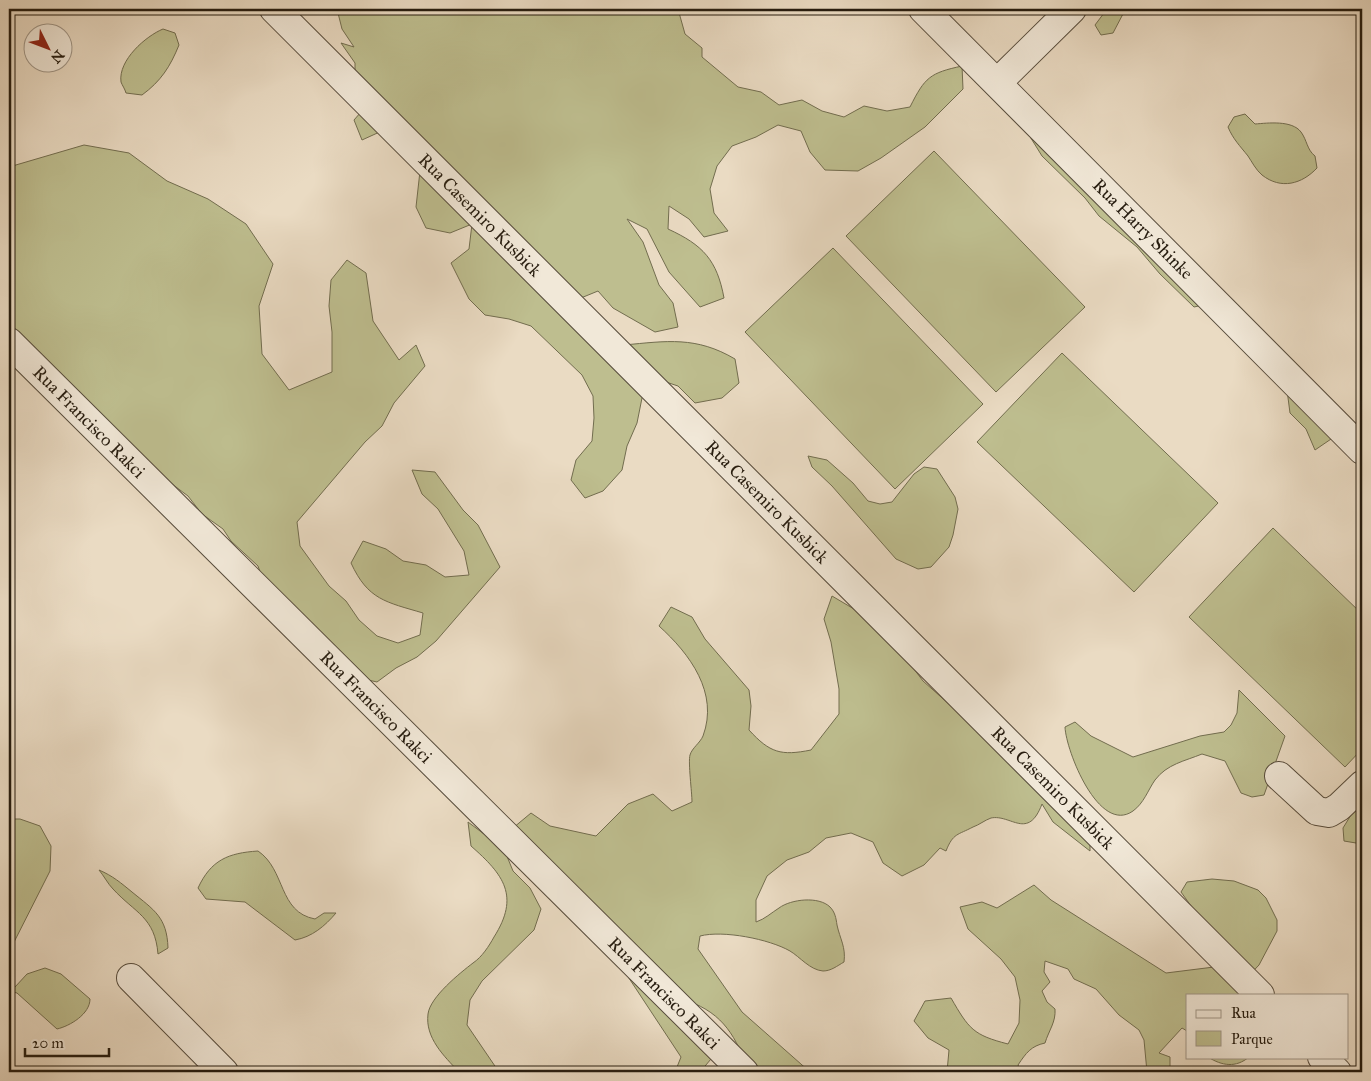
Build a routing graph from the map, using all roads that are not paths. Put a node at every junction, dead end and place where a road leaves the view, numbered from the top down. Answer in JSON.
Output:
{"nodes":[{"id":1,"x":274,"y":9,"type":"edge"},
{"id":2,"x":923,"y":9,"type":"edge"},
{"id":3,"x":1072,"y":9,"type":"edge"},
{"id":4,"x":998,"y":82,"type":"junction"},
{"id":5,"x":9,"y":342,"type":"edge"},
{"id":6,"x":1362,"y":450,"type":"edge"},
{"id":7,"x":1279,"y":776,"type":"dead end"},
{"id":8,"x":1362,"y":784,"type":"edge"},
{"id":9,"x":131,"y":978,"type":"dead end"},
{"id":10,"x":1259,"y":994,"type":"edge"},
{"id":11,"x":1323,"y":1058,"type":"edge"},
{"id":12,"x":224,"y":1072,"type":"edge"},
{"id":13,"x":744,"y":1072,"type":"edge"},
{"id":14,"x":1337,"y":1072,"type":"edge"}],
"edges":[{"from":1,"to":10,"type":"street","name":"Rua Casemiro Kusbick"},
{"from":2,"to":4,"type":"street","name":"Rua Harry Shinke"},
{"from":3,"to":4,"type":"street"},
{"from":4,"to":6,"type":"street","name":"Rua Harry Shinke"},
{"from":5,"to":13,"type":"street","name":"Rua Francisco Rakci"},
{"from":7,"to":8,"type":"street"},
{"from":9,"to":12,"type":"street"},
{"from":11,"to":14,"type":"street"}]}
